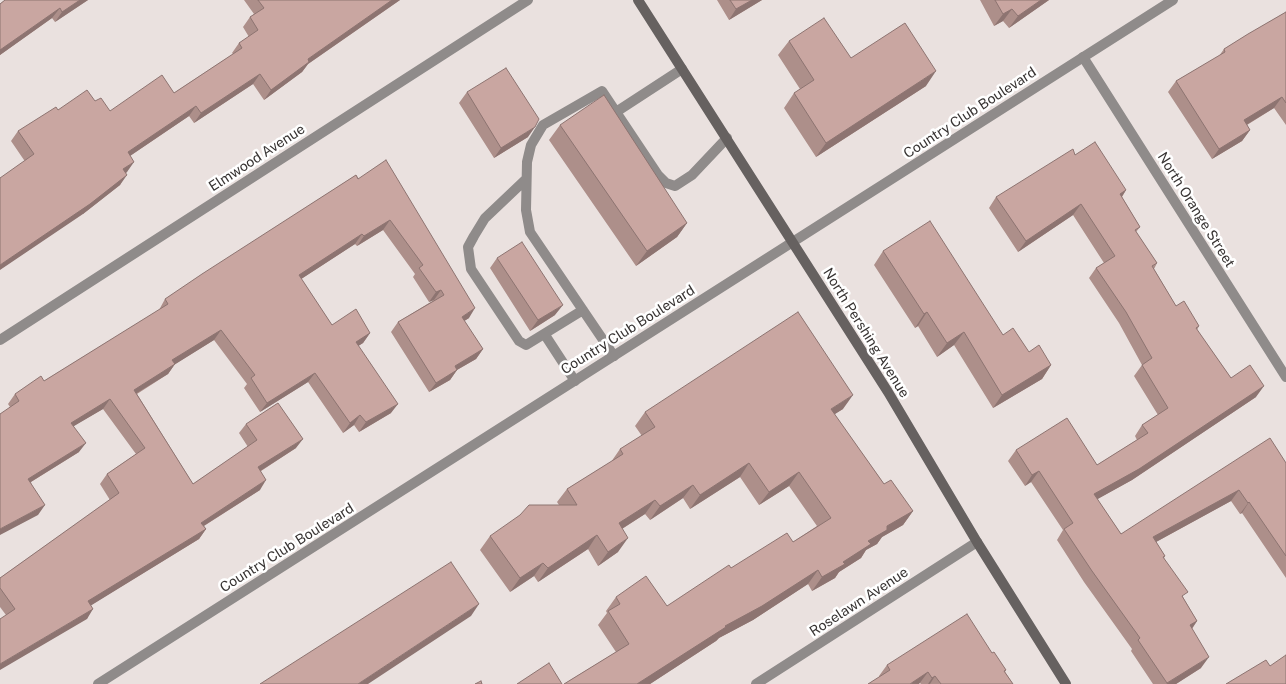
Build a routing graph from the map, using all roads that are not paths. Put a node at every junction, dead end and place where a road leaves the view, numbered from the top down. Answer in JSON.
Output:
{"nodes":[{"id":1,"x":528,"y":0,"type":"edge"},
{"id":2,"x":638,"y":0,"type":"edge"},
{"id":3,"x":1173,"y":0,"type":"edge"},
{"id":4,"x":1083,"y":57,"type":"junction"},
{"id":5,"x":682,"y":70,"type":"junction"},
{"id":6,"x":616,"y":112,"type":"junction"},
{"id":7,"x":727,"y":138,"type":"junction"},
{"id":8,"x":525,"y":180,"type":"junction"},
{"id":9,"x":792,"y":242,"type":"junction"},
{"id":10,"x":583,"y":310,"type":"junction"},
{"id":11,"x":545,"y":334,"type":"junction"},
{"id":12,"x":0,"y":340,"type":"edge"},
{"id":13,"x":614,"y":356,"type":"junction"},
{"id":14,"x":1286,"y":377,"type":"edge"},
{"id":15,"x":575,"y":381,"type":"junction"},
{"id":16,"x":977,"y":542,"type":"junction"},
{"id":17,"x":98,"y":684,"type":"edge"},
{"id":18,"x":756,"y":684,"type":"edge"},
{"id":19,"x":1066,"y":684,"type":"edge"}],
"edges":[{"from":1,"to":12,"type":"street","name":"Elmwood Avenue"},
{"from":2,"to":5,"type":"main road","name":"North Pershing Avenue"},
{"from":3,"to":4,"type":"street","name":"Country Club Boulevard"},
{"from":4,"to":9,"type":"street","name":"Country Club Boulevard"},
{"from":4,"to":14,"type":"street","name":"North Orange Street"},
{"from":5,"to":6,"type":"street"},
{"from":5,"to":7,"type":"main road","name":"North Pershing Avenue"},
{"from":6,"to":7,"type":"street"},
{"from":6,"to":8,"type":"street"},
{"from":7,"to":9,"type":"main road","name":"North Pershing Avenue"},
{"from":8,"to":10,"type":"street"},
{"from":8,"to":11,"type":"street"},
{"from":9,"to":13,"type":"street","name":"Country Club Boulevard"},
{"from":9,"to":16,"type":"main road","name":"North Pershing Avenue"},
{"from":10,"to":11,"type":"street"},
{"from":10,"to":13,"type":"street"},
{"from":11,"to":15,"type":"street"},
{"from":13,"to":15,"type":"street","name":"Country Club Boulevard"},
{"from":15,"to":17,"type":"street","name":"Country Club Boulevard"},
{"from":16,"to":18,"type":"street","name":"Roselawn Avenue"},
{"from":16,"to":19,"type":"main road","name":"North Pershing Avenue"}]}
